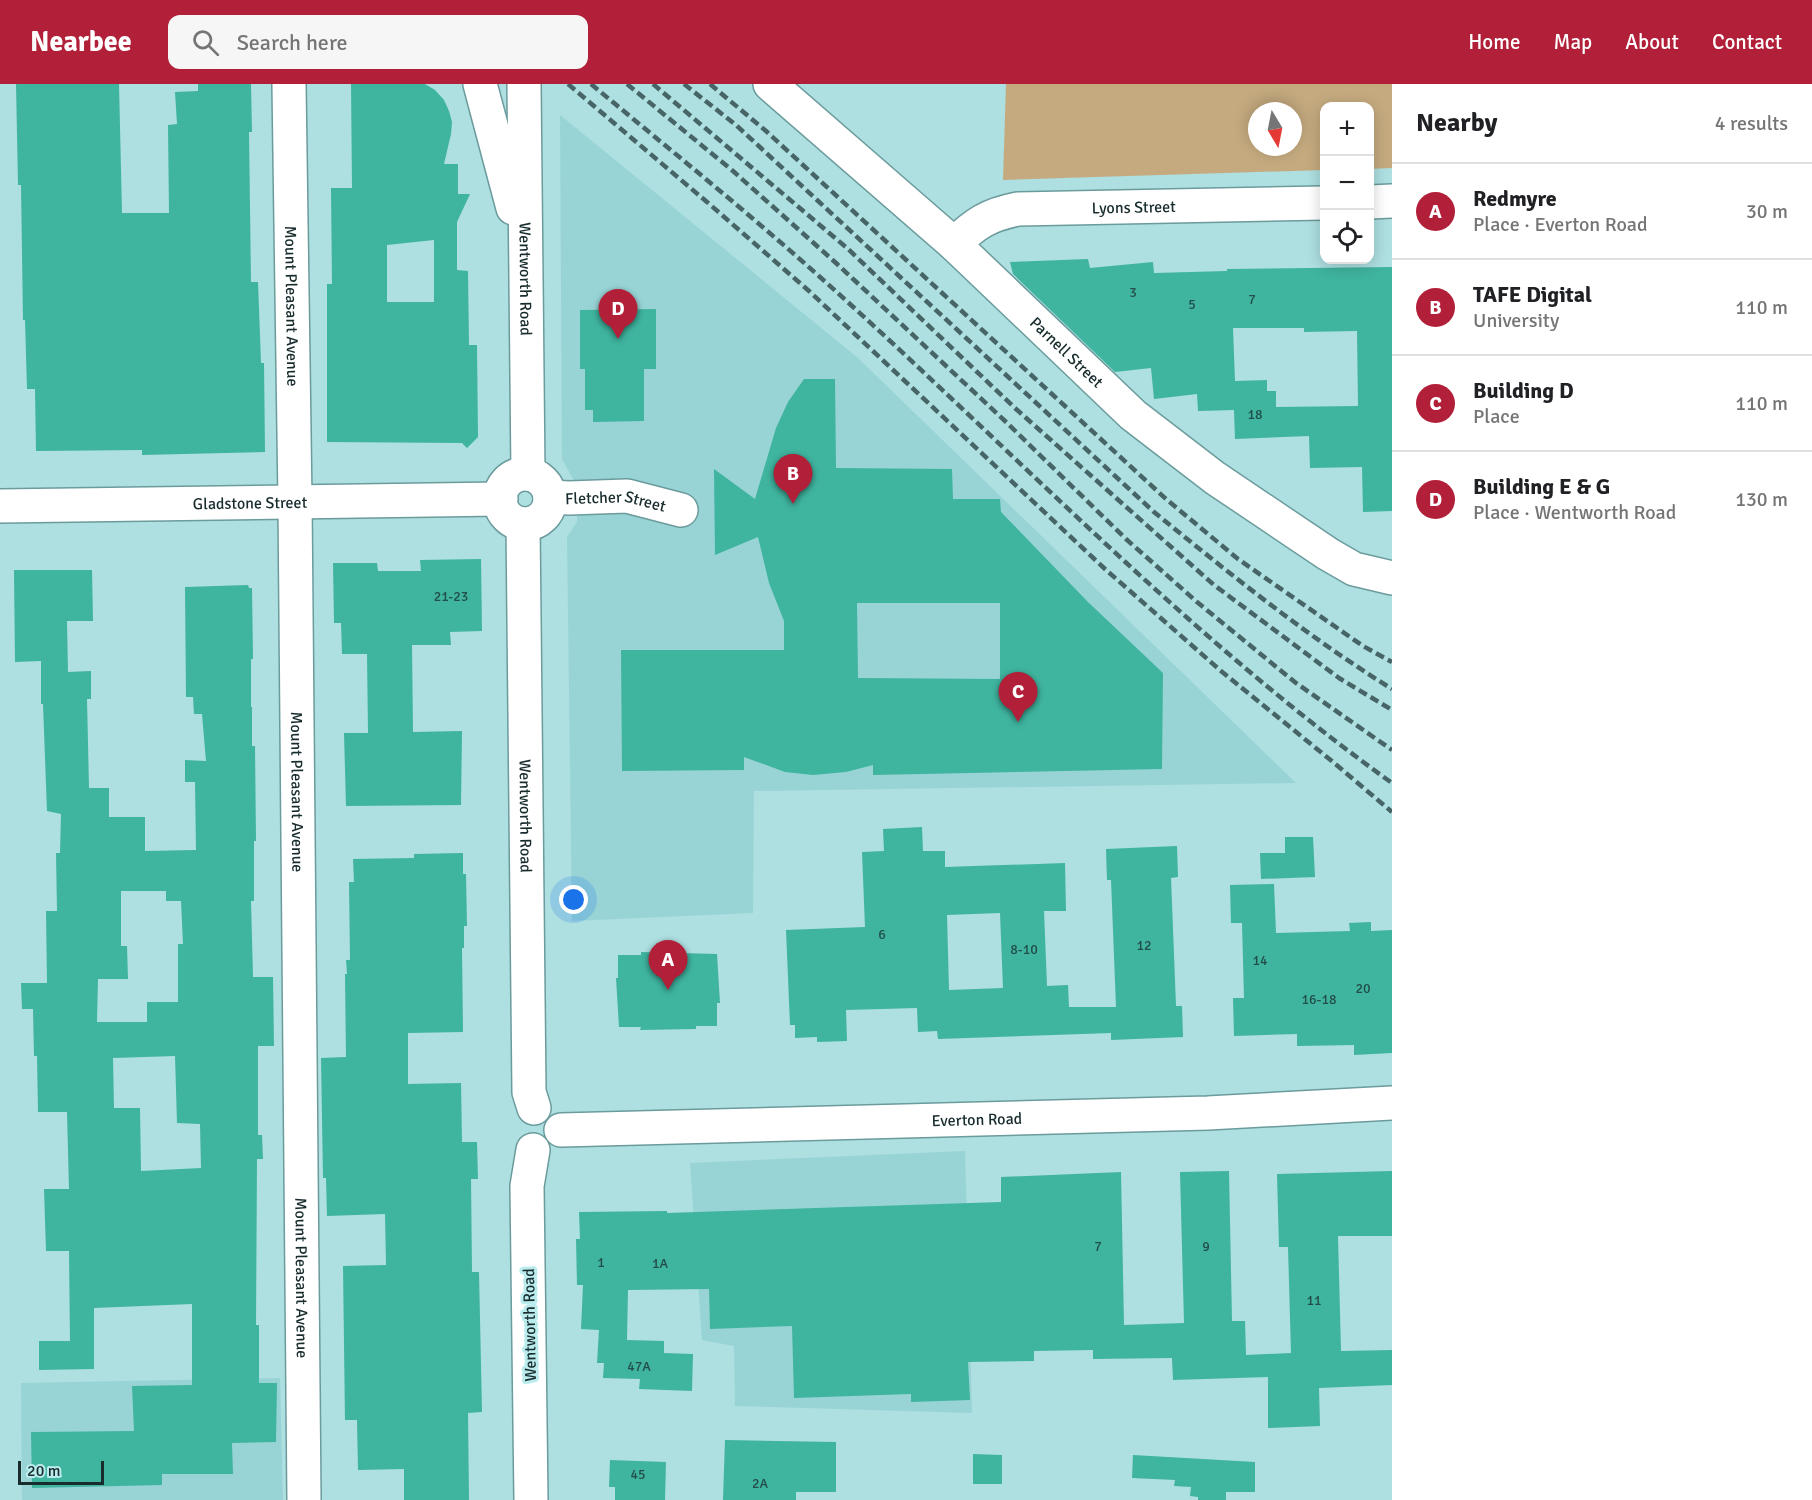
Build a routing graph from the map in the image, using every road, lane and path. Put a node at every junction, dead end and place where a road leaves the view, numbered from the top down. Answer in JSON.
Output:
{"nodes":[{"id":1,"x":289,"y":84,"type":"edge"},
{"id":2,"x":480,"y":84,"type":"edge"},
{"id":3,"x":525,"y":84,"type":"edge"},
{"id":4,"x":770,"y":84,"type":"edge"},
{"id":5,"x":1392,"y":201,"type":"edge"},
{"id":6,"x":1374,"y":202,"type":"edge"},
{"id":7,"x":1320,"y":203,"type":"edge"},
{"id":8,"x":954,"y":244,"type":"junction"},
{"id":9,"x":525,"y":256,"type":"junction"},
{"id":10,"x":539,"y":485,"type":"junction"},
{"id":11,"x":501,"y":499,"type":"junction"},
{"id":12,"x":295,"y":502,"type":"junction"},
{"id":13,"x":0,"y":506,"type":"edge"},
{"id":14,"x":681,"y":510,"type":"dead end"},
{"id":15,"x":523,"y":524,"type":"junction"},
{"id":16,"x":1392,"y":578,"type":"edge"},
{"id":17,"x":1392,"y":1103,"type":"edge"},
{"id":18,"x":534,"y":1108,"type":"junction"},
{"id":19,"x":561,"y":1130,"type":"junction"},
{"id":20,"x":533,"y":1150,"type":"junction"},
{"id":21,"x":304,"y":1500,"type":"edge"},
{"id":22,"x":531,"y":1500,"type":"edge"}],
"edges":[{"from":1,"to":12,"type":"street","name":"Mount Pleasant Avenue"},
{"from":2,"to":9,"type":"street"},
{"from":3,"to":9,"type":"street","name":"Wentworth Road"},
{"from":4,"to":8,"type":"street","name":"Parnell Street"},
{"from":5,"to":6,"type":"street"},
{"from":7,"to":8,"type":"street","name":"Lyons Street"},
{"from":8,"to":16,"type":"street","name":"Parnell Street"},
{"from":9,"to":10,"type":"street","name":"Wentworth Road"},
{"from":10,"to":11,"type":"street"},
{"from":10,"to":14,"type":"street","name":"Fletcher Street"},
{"from":10,"to":15,"type":"street"},
{"from":11,"to":12,"type":"street","name":"Gladstone Street"},
{"from":11,"to":15,"type":"street"},
{"from":12,"to":13,"type":"street","name":"Gladstone Street"},
{"from":12,"to":21,"type":"street","name":"Mount Pleasant Avenue"},
{"from":15,"to":18,"type":"street","name":"Wentworth Road"},
{"from":17,"to":19,"type":"street","name":"Everton Road"},
{"from":18,"to":19,"type":"street"},
{"from":18,"to":20,"type":"street"},
{"from":19,"to":20,"type":"street"},
{"from":20,"to":22,"type":"street","name":"Wentworth Road"}]}
